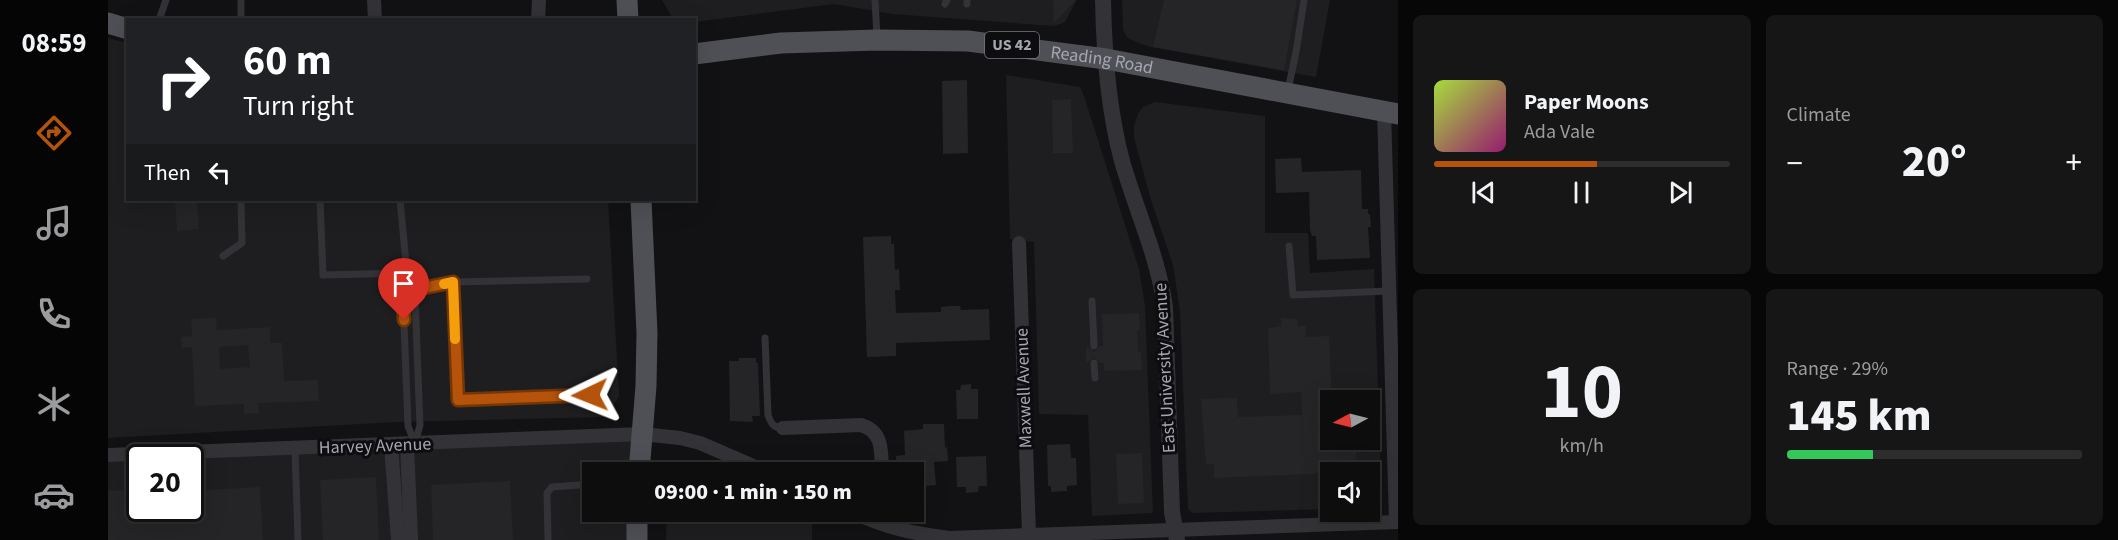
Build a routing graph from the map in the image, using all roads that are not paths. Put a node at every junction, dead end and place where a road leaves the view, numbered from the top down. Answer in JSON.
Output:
{"nodes":[{"id":1,"x":166,"y":0,"type":"edge"},
{"id":2,"x":241,"y":0,"type":"edge"},
{"id":3,"x":374,"y":0,"type":"edge"},
{"id":4,"x":539,"y":0,"type":"edge"},
{"id":5,"x":627,"y":0,"type":"edge"},
{"id":6,"x":875,"y":0,"type":"edge"},
{"id":7,"x":1103,"y":0,"type":"edge"},
{"id":8,"x":1304,"y":0,"type":"edge"},
{"id":9,"x":160,"y":18,"type":"edge"},
{"id":10,"x":241,"y":18,"type":"edge"},
{"id":11,"x":375,"y":18,"type":"edge"},
{"id":12,"x":538,"y":18,"type":"edge"},
{"id":13,"x":628,"y":18,"type":"edge"},
{"id":14,"x":108,"y":22,"type":"edge"},
{"id":15,"x":126,"y":28,"type":"edge"},
{"id":16,"x":877,"y":39,"type":"junction"},
{"id":17,"x":696,"y":54,"type":"edge"},
{"id":18,"x":1106,"y":59,"type":"junction"},
{"id":19,"x":1287,"y":93,"type":"junction"},
{"id":20,"x":1391,"y":112,"type":"edge"},
{"id":21,"x":241,"y":201,"type":"edge"},
{"id":22,"x":320,"y":201,"type":"edge"},
{"id":23,"x":400,"y":201,"type":"edge"},
{"id":24,"x":641,"y":201,"type":"edge"},
{"id":25,"x":1019,"y":243,"type":"dead end"},
{"id":26,"x":1289,"y":246,"type":"dead end"},
{"id":27,"x":223,"y":256,"type":"dead end"},
{"id":28,"x":407,"y":273,"type":"junction"},
{"id":29,"x":587,"y":279,"type":"dead end"},
{"id":30,"x":453,"y":282,"type":"junction"},
{"id":31,"x":408,"y":291,"type":"junction"},
{"id":32,"x":1388,"y":291,"type":"junction"},
{"id":33,"x":1092,"y":301,"type":"dead end"},
{"id":34,"x":1394,"y":326,"type":"edge"},
{"id":35,"x":765,"y":338,"type":"dead end"},
{"id":36,"x":1094,"y":346,"type":"dead end"},
{"id":37,"x":1094,"y":363,"type":"dead end"},
{"id":38,"x":1095,"y":378,"type":"dead end"},
{"id":39,"x":1395,"y":380,"type":"edge"},
{"id":40,"x":590,"y":395,"type":"dead end"},
{"id":41,"x":783,"y":428,"type":"joint"},
{"id":42,"x":642,"y":434,"type":"junction"},
{"id":43,"x":411,"y":444,"type":"junction"},
{"id":44,"x":391,"y":445,"type":"junction"},
{"id":45,"x":295,"y":449,"type":"junction"},
{"id":46,"x":108,"y":455,"type":"edge"},
{"id":47,"x":640,"y":462,"type":"edge"},
{"id":48,"x":744,"y":462,"type":"edge"},
{"id":49,"x":882,"y":462,"type":"edge"},
{"id":50,"x":582,"y":484,"type":"edge"},
{"id":51,"x":637,"y":522,"type":"edge"},
{"id":52,"x":890,"y":522,"type":"edge"},
{"id":53,"x":1397,"y":522,"type":"edge"},
{"id":54,"x":1029,"y":534,"type":"junction"},
{"id":55,"x":1176,"y":535,"type":"edge"},
{"id":56,"x":298,"y":540,"type":"edge"},
{"id":57,"x":398,"y":540,"type":"edge"},
{"id":58,"x":411,"y":540,"type":"edge"},
{"id":59,"x":548,"y":540,"type":"edge"},
{"id":60,"x":637,"y":540,"type":"edge"}],
"edges":[{"from":1,"to":9,"type":"lane"},
{"from":2,"to":10,"type":"lane"},
{"from":3,"to":11,"type":"street"},
{"from":4,"to":12,"type":"street"},
{"from":5,"to":13,"type":"main road"},
{"from":6,"to":16,"type":"lane"},
{"from":7,"to":18,"type":"street","name":"East University Avenue"},
{"from":8,"to":19,"type":"lane"},
{"from":14,"to":15,"type":"main road"},
{"from":16,"to":17,"type":"main road","name":"Reading Road","number":"US 42"},
{"from":16,"to":18,"type":"main road","name":"Reading Road","number":"US 42"},
{"from":18,"to":19,"type":"main road","name":"Reading Road","number":"US 42"},
{"from":18,"to":55,"type":"street","name":"East University Avenue"},
{"from":19,"to":20,"type":"main road","name":"Reading Road","number":"US 42"},
{"from":20,"to":32,"type":"street"},
{"from":21,"to":27,"type":"lane"},
{"from":22,"to":28,"type":"lane"},
{"from":23,"to":28,"type":"lane"},
{"from":24,"to":42,"type":"main road"},
{"from":25,"to":54,"type":"street","name":"Maxwell Avenue"},
{"from":26,"to":32,"type":"lane"},
{"from":28,"to":31,"type":"lane"},
{"from":29,"to":30,"type":"lane"},
{"from":30,"to":31,"type":"lane"},
{"from":30,"to":40,"type":"lane"},
{"from":31,"to":43,"type":"lane"},
{"from":31,"to":43,"type":"lane"},
{"from":32,"to":34,"type":"street"},
{"from":33,"to":36,"type":"lane"},
{"from":34,"to":39,"type":"street"},
{"from":35,"to":41,"type":"lane"},
{"from":37,"to":38,"type":"lane"},
{"from":39,"to":53,"type":"street"},
{"from":41,"to":49,"type":"street"},
{"from":42,"to":43,"type":"street","name":"Harvey Avenue"},
{"from":42,"to":47,"type":"main road"},
{"from":42,"to":48,"type":"street","name":"Harvey Avenue"},
{"from":43,"to":44,"type":"street","name":"Harvey Avenue"},
{"from":43,"to":58,"type":"street"},
{"from":44,"to":45,"type":"street","name":"Harvey Avenue"},
{"from":44,"to":57,"type":"street"},
{"from":45,"to":46,"type":"street","name":"Harvey Avenue"},
{"from":45,"to":56,"type":"lane"},
{"from":50,"to":59,"type":"lane"},
{"from":51,"to":60,"type":"main road"},
{"from":52,"to":54,"type":"street"},
{"from":53,"to":55,"type":"street"},
{"from":54,"to":55,"type":"street"}]}
